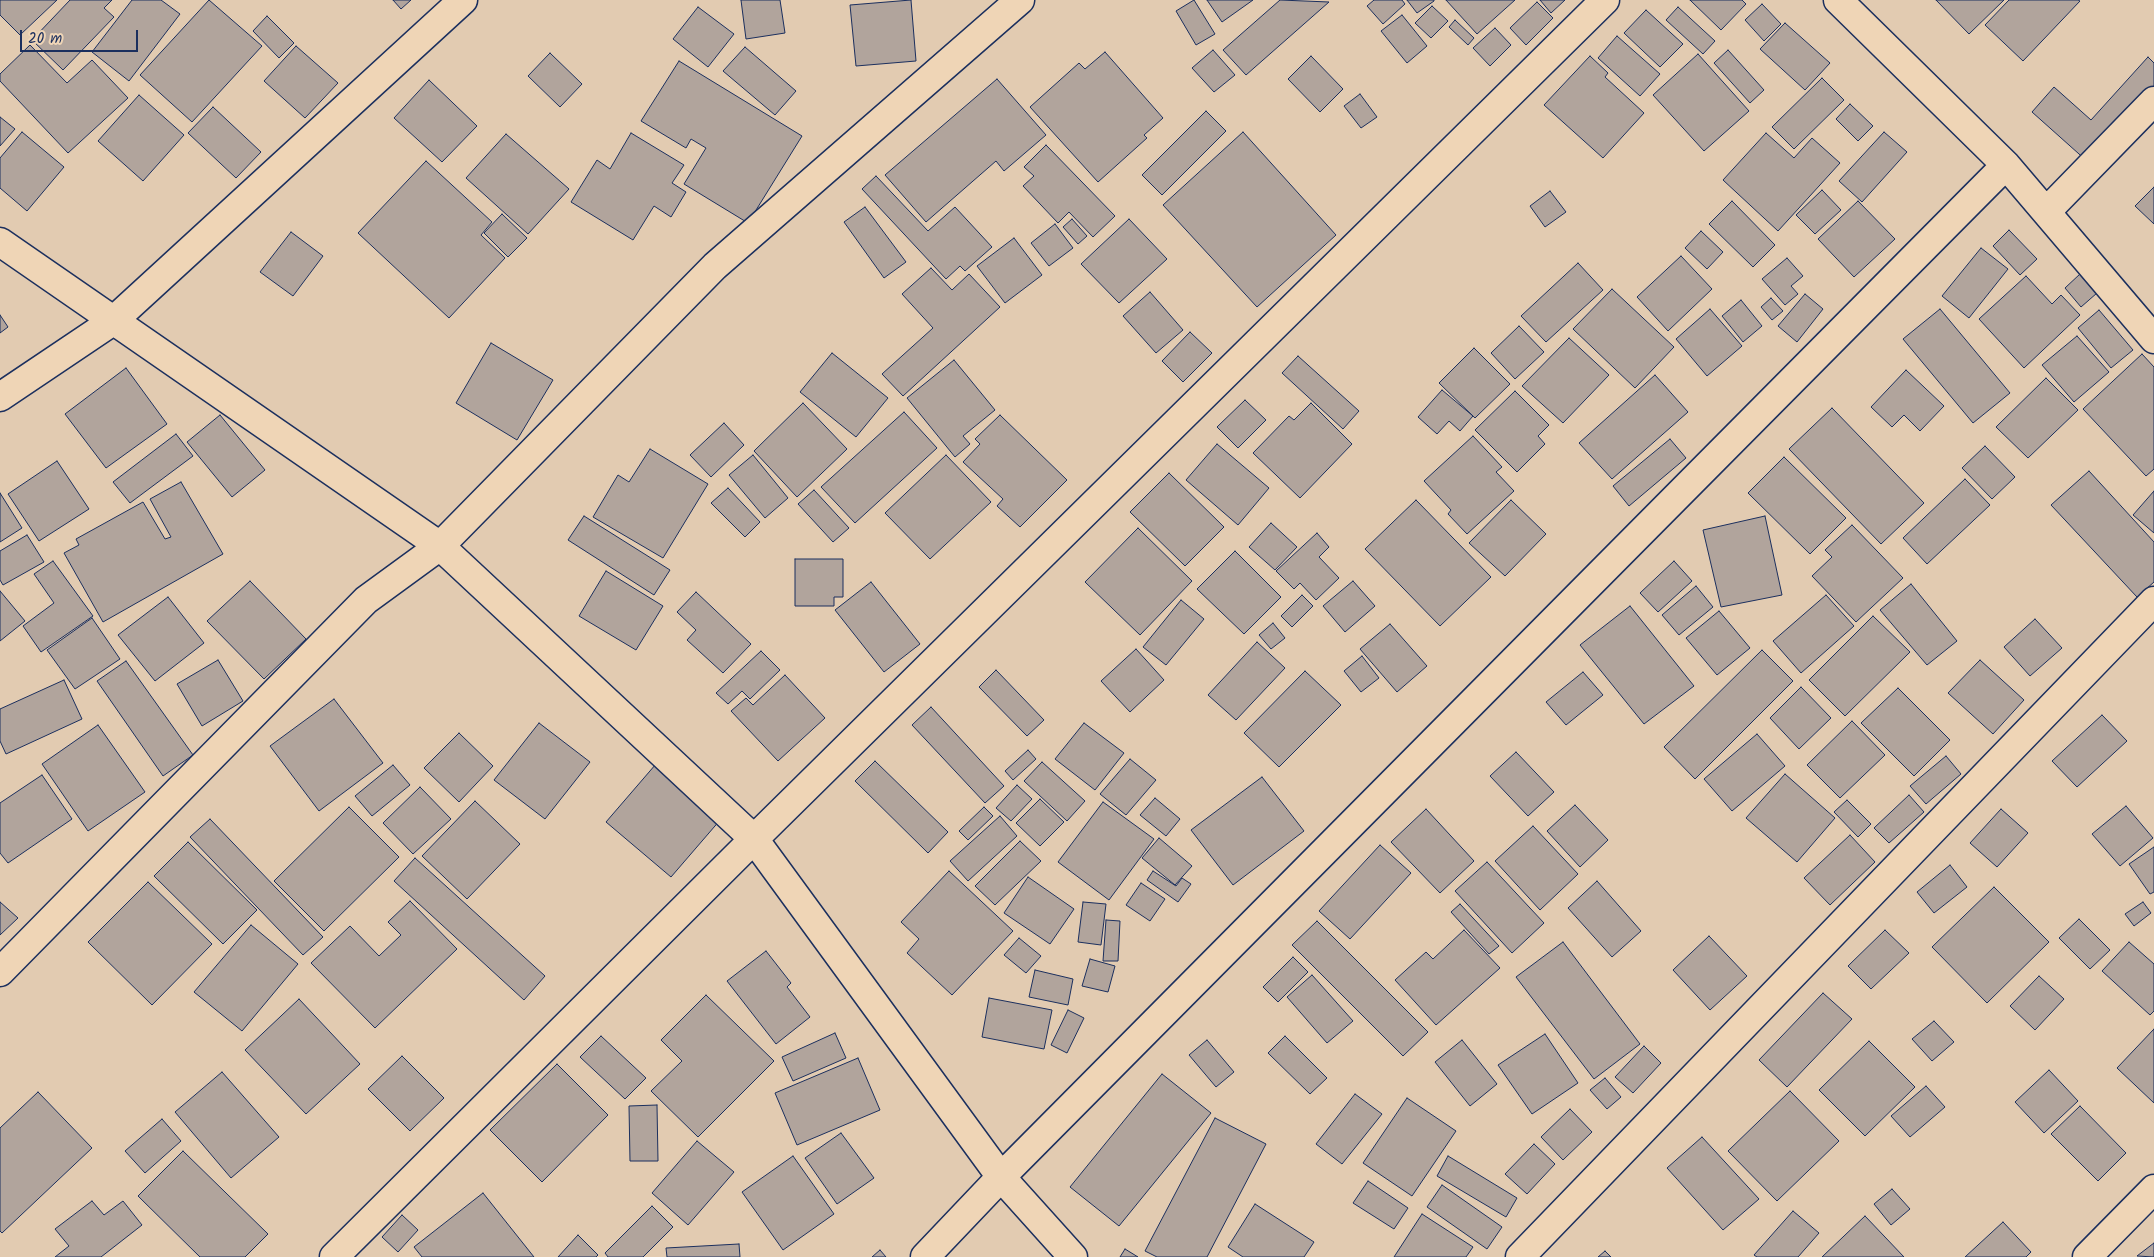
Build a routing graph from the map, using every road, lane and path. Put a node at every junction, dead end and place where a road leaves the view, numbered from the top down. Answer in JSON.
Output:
{"nodes":[{"id":1,"x":463,"y":0,"type":"edge"},
{"id":2,"x":1020,"y":0,"type":"edge"},
{"id":3,"x":1605,"y":0,"type":"edge"},
{"id":4,"x":1838,"y":0,"type":"edge"},
{"id":5,"x":2154,"y":101,"type":"edge"},
{"id":6,"x":2006,"y":165,"type":"junction"},
{"id":7,"x":2046,"y":212,"type":"junction"},
{"id":8,"x":0,"y":242,"type":"edge"},
{"id":9,"x":114,"y":321,"type":"junction"},
{"id":10,"x":2154,"y":339,"type":"edge"},
{"id":11,"x":0,"y":397,"type":"edge"},
{"id":12,"x":440,"y":546,"type":"junction"},
{"id":13,"x":2154,"y":602,"type":"edge"},
{"id":14,"x":754,"y":839,"type":"junction"},
{"id":15,"x":0,"y":972,"type":"edge"},
{"id":16,"x":1000,"y":1177,"type":"junction"},
{"id":17,"x":2154,"y":1189,"type":"edge"},
{"id":18,"x":334,"y":1257,"type":"edge"},
{"id":19,"x":925,"y":1257,"type":"edge"},
{"id":20,"x":1073,"y":1257,"type":"edge"},
{"id":21,"x":1520,"y":1257,"type":"edge"},
{"id":22,"x":2086,"y":1257,"type":"edge"}],
"edges":[{"from":1,"to":9,"type":"street"},
{"from":2,"to":12,"type":"street"},
{"from":3,"to":14,"type":"street"},
{"from":4,"to":6,"type":"street"},
{"from":5,"to":7,"type":"street"},
{"from":6,"to":7,"type":"street"},
{"from":6,"to":16,"type":"street"},
{"from":7,"to":10,"type":"street"},
{"from":8,"to":9,"type":"street"},
{"from":9,"to":11,"type":"street"},
{"from":9,"to":12,"type":"street"},
{"from":12,"to":14,"type":"street"},
{"from":12,"to":15,"type":"street"},
{"from":13,"to":21,"type":"street"},
{"from":14,"to":16,"type":"street"},
{"from":14,"to":18,"type":"street"},
{"from":16,"to":19,"type":"street"},
{"from":16,"to":20,"type":"street"},
{"from":17,"to":22,"type":"street"}]}
